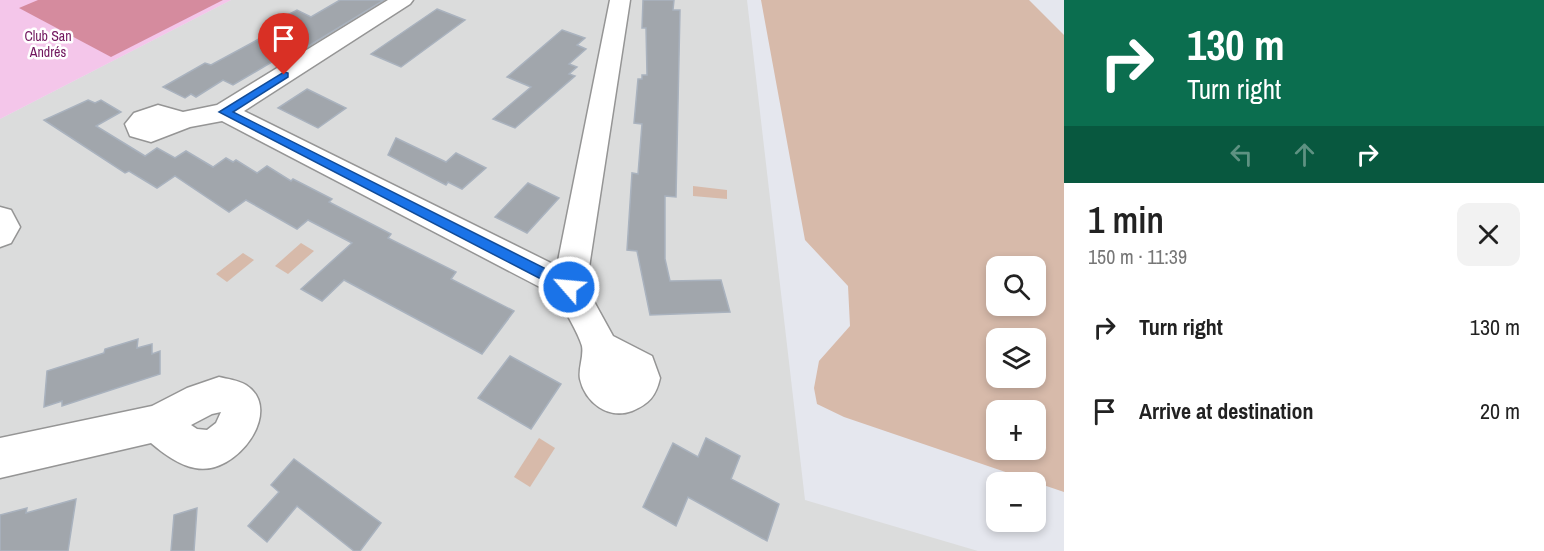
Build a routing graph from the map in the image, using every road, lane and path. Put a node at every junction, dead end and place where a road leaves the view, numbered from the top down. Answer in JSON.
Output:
{"nodes":[{"id":1,"x":403,"y":0,"type":"edge"},
{"id":2,"x":620,"y":0,"type":"edge"},
{"id":3,"x":225,"y":112,"type":"junction"},
{"id":4,"x":183,"y":120,"type":"dead end"},
{"id":5,"x":0,"y":218,"type":"edge"},
{"id":6,"x":0,"y":235,"type":"edge"},
{"id":7,"x":569,"y":287,"type":"junction"},
{"id":8,"x":600,"y":347,"type":"dead end"},
{"id":9,"x":158,"y":423,"type":"dead end"},
{"id":10,"x":0,"y":458,"type":"edge"}],
"edges":[{"from":1,"to":3,"type":"street"},
{"from":2,"to":7,"type":"street"},
{"from":3,"to":4,"type":"street"},
{"from":3,"to":7,"type":"street"},
{"from":5,"to":6,"type":"street"},
{"from":7,"to":8,"type":"street"},
{"from":9,"to":10,"type":"street"}]}
